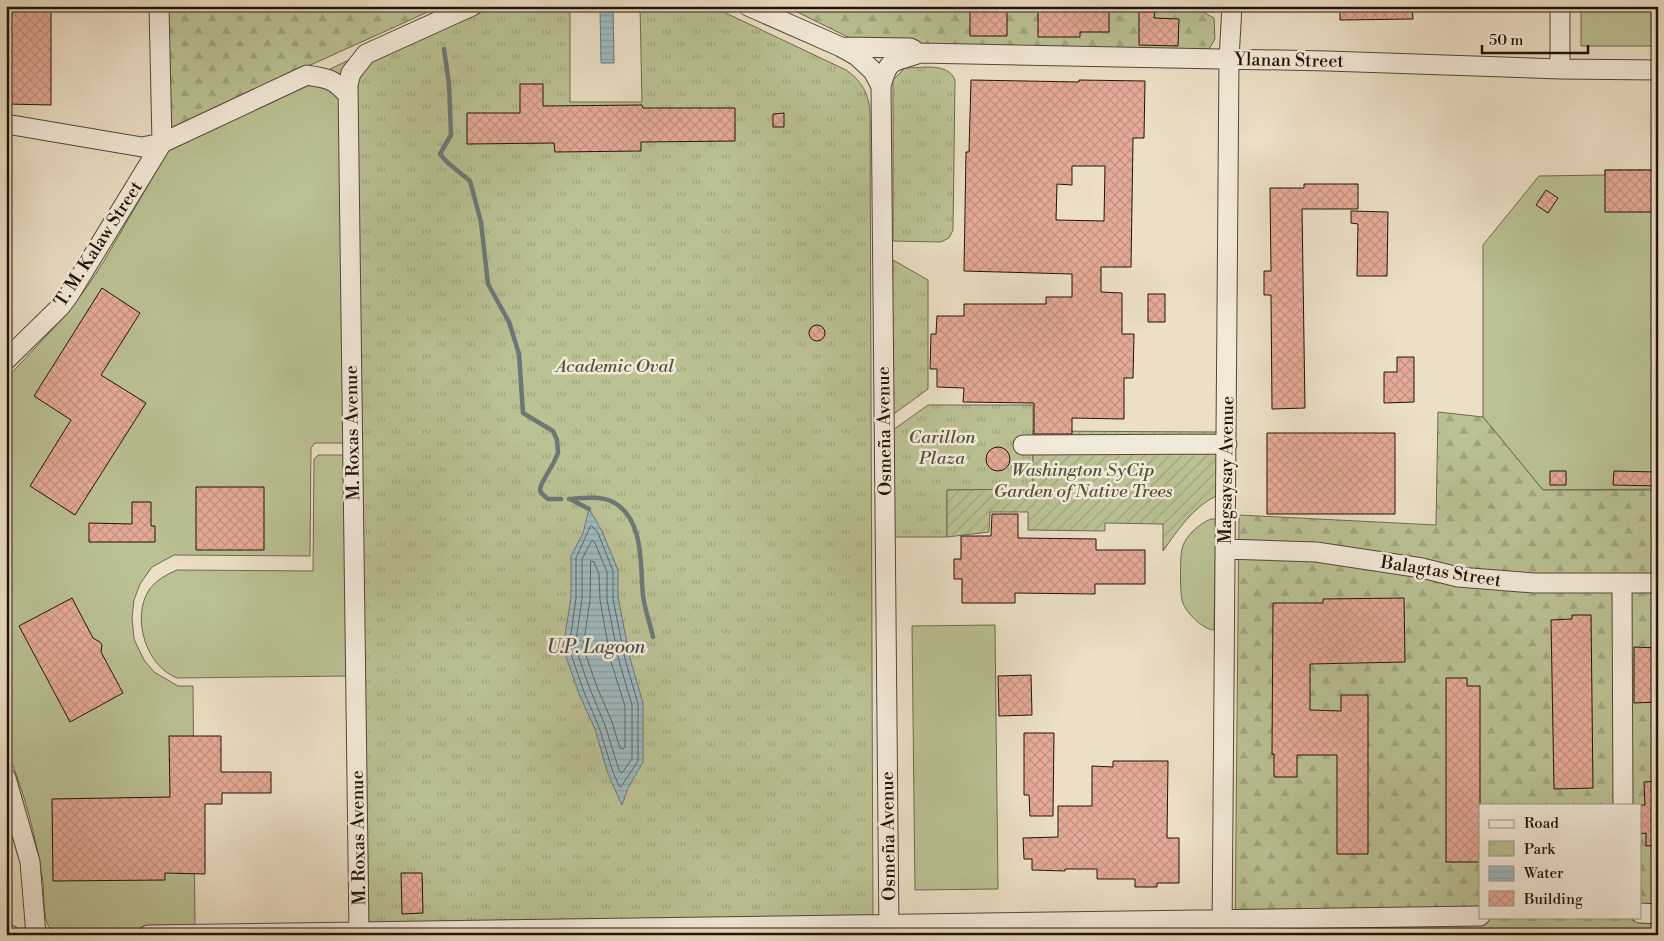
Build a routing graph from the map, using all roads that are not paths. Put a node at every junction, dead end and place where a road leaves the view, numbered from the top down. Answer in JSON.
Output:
{"nodes":[{"id":1,"x":159,"y":6,"type":"edge"},
{"id":2,"x":472,"y":6,"type":"edge"},
{"id":3,"x":748,"y":6,"type":"edge"},
{"id":4,"x":1232,"y":6,"type":"edge"},
{"id":5,"x":1560,"y":6,"type":"edge"},
{"id":6,"x":841,"y":47,"type":"junction"},
{"id":7,"x":920,"y":53,"type":"junction"},
{"id":8,"x":1229,"y":59,"type":"junction"},
{"id":9,"x":1560,"y":69,"type":"junction"},
{"id":10,"x":1658,"y":70,"type":"edge"},
{"id":11,"x":881,"y":86,"type":"junction"},
{"id":12,"x":348,"y":95,"type":"junction"},
{"id":13,"x":6,"y":124,"type":"edge"},
{"id":14,"x":162,"y":143,"type":"junction"},
{"id":15,"x":6,"y":360,"type":"edge"},
{"id":16,"x":1227,"y":444,"type":"junction"},
{"id":17,"x":1022,"y":445,"type":"dead end"},
{"id":18,"x":1225,"y":550,"type":"junction"},
{"id":19,"x":1622,"y":584,"type":"junction"},
{"id":20,"x":1658,"y":584,"type":"edge"},
{"id":21,"x":6,"y":778,"type":"edge"},
{"id":22,"x":1623,"y":804,"type":"edge"},
{"id":23,"x":1642,"y":914,"type":"edge"},
{"id":24,"x":1658,"y":914,"type":"edge"},
{"id":25,"x":1479,"y":916,"type":"edge"},
{"id":26,"x":1222,"y":928,"type":"edge"},
{"id":27,"x":888,"y":930,"type":"edge"},
{"id":28,"x":359,"y":933,"type":"edge"},
{"id":29,"x":6,"y":934,"type":"edge"},
{"id":30,"x":10,"y":935,"type":"edge"},
{"id":31,"x":36,"y":935,"type":"edge"},
{"id":32,"x":148,"y":935,"type":"edge"}],
"edges":[{"from":1,"to":14,"type":"street"},
{"from":2,"to":12,"type":"street","name":"M. Roxas Avenue"},
{"from":3,"to":6,"type":"street"},
{"from":4,"to":8,"type":"street","name":"Magsaysay Avenue"},
{"from":5,"to":9,"type":"street"},
{"from":6,"to":7,"type":"street","name":"Ylanan Street"},
{"from":6,"to":11,"type":"street"},
{"from":7,"to":8,"type":"street","name":"Ylanan Street"},
{"from":7,"to":11,"type":"street","name":"Ylanan Street"},
{"from":8,"to":9,"type":"street","name":"Ylanan Street"},
{"from":8,"to":16,"type":"street","name":"Magsaysay Avenue"},
{"from":9,"to":10,"type":"street","name":"Ylanan Street"},
{"from":11,"to":27,"type":"street","name":"Osmeña Avenue"},
{"from":12,"to":14,"type":"street"},
{"from":12,"to":28,"type":"street","name":"M. Roxas Avenue"},
{"from":13,"to":14,"type":"street"},
{"from":14,"to":15,"type":"street","name":"T. M. Kalaw Street"},
{"from":16,"to":17,"type":"street"},
{"from":16,"to":18,"type":"street","name":"Magsaysay Avenue"},
{"from":18,"to":19,"type":"street","name":"Balagtas Street"},
{"from":18,"to":26,"type":"street","name":"Magsaysay Avenue"},
{"from":19,"to":20,"type":"street","name":"Balagtas Street"},
{"from":19,"to":22,"type":"street"},
{"from":21,"to":31,"type":"street"},
{"from":23,"to":24,"type":"street"},
{"from":25,"to":26,"type":"street"},
{"from":26,"to":27,"type":"street"},
{"from":27,"to":28,"type":"street"},
{"from":28,"to":32,"type":"street"},
{"from":29,"to":30,"type":"street"}]}
